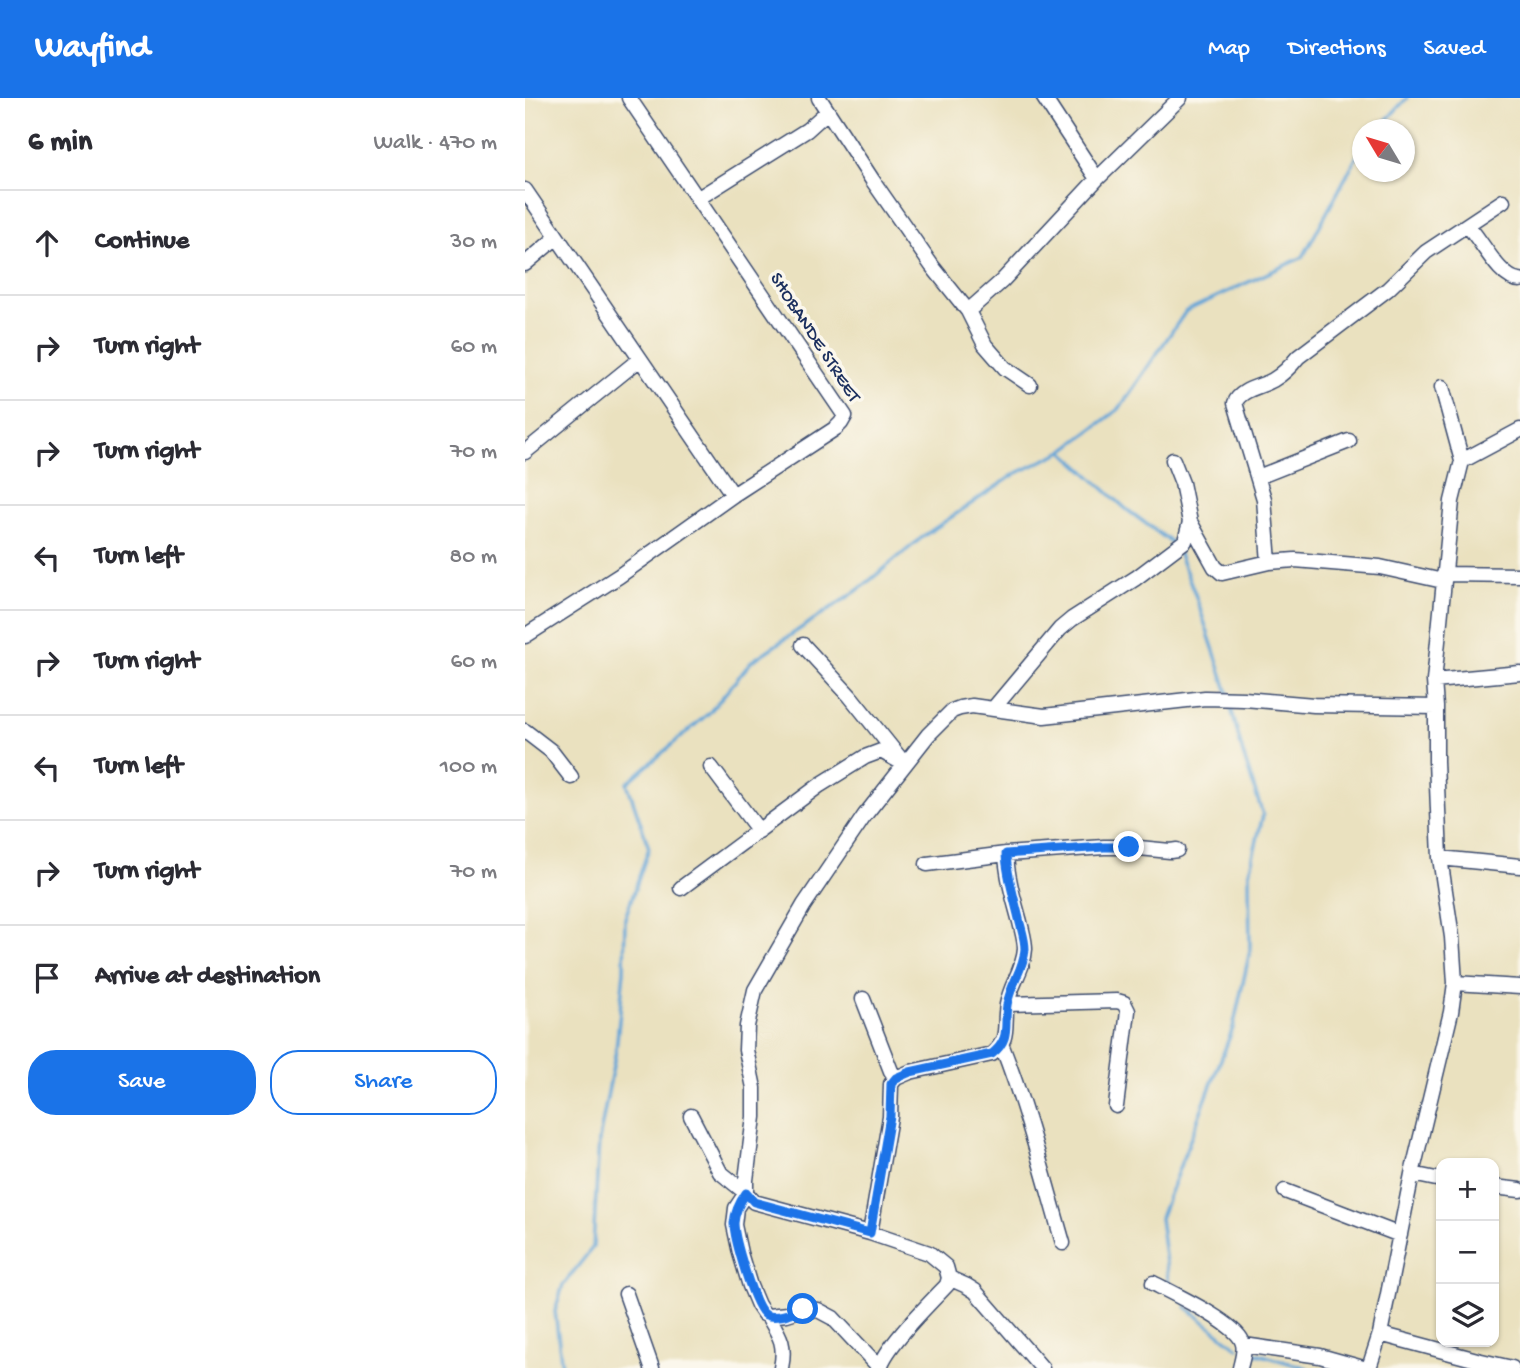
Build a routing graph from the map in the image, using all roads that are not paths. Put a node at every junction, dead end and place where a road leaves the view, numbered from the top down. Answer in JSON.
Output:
{"nodes":[{"id":1,"x":629,"y":98,"type":"edge"},
{"id":2,"x":818,"y":98,"type":"edge"},
{"id":3,"x":1044,"y":98,"type":"edge"},
{"id":4,"x":1180,"y":98,"type":"edge"},
{"id":5,"x":827,"y":113,"type":"junction"},
{"id":6,"x":1097,"y":179,"type":"junction"},
{"id":7,"x":525,"y":190,"type":"edge"},
{"id":8,"x":697,"y":199,"type":"junction"},
{"id":9,"x":1503,"y":201,"type":"dead end"},
{"id":10,"x":1467,"y":225,"type":"junction"},
{"id":11,"x":557,"y":237,"type":"junction"},
{"id":12,"x":525,"y":264,"type":"edge"},
{"id":13,"x":1520,"y":280,"type":"edge"},
{"id":14,"x":968,"y":311,"type":"junction"},
{"id":15,"x":640,"y":359,"type":"junction"},
{"id":16,"x":1030,"y":385,"type":"dead end"},
{"id":17,"x":1442,"y":387,"type":"dead end"},
{"id":18,"x":1520,"y":430,"type":"edge"},
{"id":19,"x":1349,"y":441,"type":"dead end"},
{"id":20,"x":525,"y":452,"type":"edge"},
{"id":21,"x":1173,"y":460,"type":"dead end"},
{"id":22,"x":1462,"y":461,"type":"junction"},
{"id":23,"x":1258,"y":477,"type":"junction"},
{"id":24,"x":733,"y":495,"type":"junction"},
{"id":25,"x":1190,"y":523,"type":"junction"},
{"id":26,"x":1269,"y":562,"type":"junction"},
{"id":27,"x":1520,"y":575,"type":"edge"},
{"id":28,"x":1443,"y":578,"type":"junction"},
{"id":29,"x":525,"y":636,"type":"edge"},
{"id":30,"x":803,"y":645,"type":"dead end"},
{"id":31,"x":1520,"y":673,"type":"edge"},
{"id":32,"x":1434,"y":681,"type":"junction"},
{"id":33,"x":1436,"y":707,"type":"junction"},
{"id":34,"x":993,"y":709,"type":"junction"},
{"id":35,"x":525,"y":731,"type":"edge"},
{"id":36,"x":904,"y":764,"type":"junction"},
{"id":37,"x":711,"y":767,"type":"dead end"},
{"id":38,"x":571,"y":777,"type":"dead end"},
{"id":39,"x":759,"y":831,"type":"junction"},
{"id":40,"x":1177,"y":850,"type":"dead end"},
{"id":41,"x":1006,"y":854,"type":"junction"},
{"id":42,"x":1440,"y":858,"type":"junction"},
{"id":43,"x":927,"y":864,"type":"dead end"},
{"id":44,"x":1520,"y":866,"type":"edge"},
{"id":45,"x":681,"y":888,"type":"dead end"},
{"id":46,"x":1455,"y":983,"type":"junction"},
{"id":47,"x":1520,"y":987,"type":"edge"},
{"id":48,"x":863,"y":999,"type":"dead end"},
{"id":49,"x":1007,"y":1004,"type":"junction"},
{"id":50,"x":1002,"y":1046,"type":"junction"},
{"id":51,"x":896,"y":1078,"type":"junction"},
{"id":52,"x":1116,"y":1106,"type":"dead end"},
{"id":53,"x":691,"y":1116,"type":"dead end"},
{"id":54,"x":1412,"y":1174,"type":"junction"},
{"id":55,"x":1436,"y":1179,"type":"edge"},
{"id":56,"x":1499,"y":1188,"type":"edge"},
{"id":57,"x":1520,"y":1190,"type":"edge"},
{"id":58,"x":1285,"y":1191,"type":"dead end"},
{"id":59,"x":746,"y":1193,"type":"junction"},
{"id":60,"x":870,"y":1233,"type":"junction"},
{"id":61,"x":1400,"y":1235,"type":"junction"},
{"id":62,"x":1063,"y":1243,"type":"dead end"},
{"id":63,"x":950,"y":1278,"type":"junction"},
{"id":64,"x":1153,"y":1283,"type":"dead end"},
{"id":65,"x":626,"y":1294,"type":"dead end"},
{"id":66,"x":768,"y":1316,"type":"junction"},
{"id":67,"x":1380,"y":1334,"type":"junction"},
{"id":68,"x":1244,"y":1345,"type":"junction"},
{"id":69,"x":652,"y":1368,"type":"edge"},
{"id":70,"x":781,"y":1368,"type":"edge"},
{"id":71,"x":880,"y":1368,"type":"edge"},
{"id":72,"x":1042,"y":1368,"type":"edge"},
{"id":73,"x":1240,"y":1368,"type":"edge"},
{"id":74,"x":1363,"y":1368,"type":"edge"},
{"id":75,"x":1369,"y":1368,"type":"edge"},
{"id":76,"x":1512,"y":1368,"type":"edge"}],
"edges":[{"from":1,"to":8,"type":"street","name":"SHOBANDE STREET"},
{"from":2,"to":5,"type":"street"},
{"from":3,"to":6,"type":"street"},
{"from":4,"to":6,"type":"street"},
{"from":5,"to":8,"type":"street"},
{"from":5,"to":14,"type":"street"},
{"from":6,"to":14,"type":"street"},
{"from":7,"to":11,"type":"street"},
{"from":8,"to":24,"type":"street","name":"SHOBANDE STREET"},
{"from":9,"to":10,"type":"street"},
{"from":10,"to":13,"type":"street"},
{"from":10,"to":23,"type":"street"},
{"from":11,"to":12,"type":"street"},
{"from":11,"to":15,"type":"street"},
{"from":14,"to":16,"type":"street"},
{"from":15,"to":20,"type":"street"},
{"from":15,"to":24,"type":"street"},
{"from":17,"to":22,"type":"street"},
{"from":18,"to":22,"type":"street"},
{"from":19,"to":23,"type":"street"},
{"from":21,"to":25,"type":"street"},
{"from":22,"to":28,"type":"street"},
{"from":23,"to":26,"type":"street"},
{"from":24,"to":29,"type":"street","name":"SHOBANDE STREET"},
{"from":25,"to":26,"type":"street"},
{"from":25,"to":34,"type":"street"},
{"from":26,"to":28,"type":"street"},
{"from":27,"to":28,"type":"street"},
{"from":28,"to":32,"type":"street"},
{"from":30,"to":36,"type":"street"},
{"from":31,"to":32,"type":"street"},
{"from":32,"to":33,"type":"street"},
{"from":33,"to":34,"type":"street"},
{"from":33,"to":42,"type":"street"},
{"from":34,"to":36,"type":"street"},
{"from":35,"to":38,"type":"street"},
{"from":36,"to":39,"type":"street"},
{"from":36,"to":59,"type":"street"},
{"from":37,"to":39,"type":"street"},
{"from":39,"to":45,"type":"street"},
{"from":40,"to":41,"type":"street"},
{"from":41,"to":43,"type":"street"},
{"from":41,"to":49,"type":"street"},
{"from":42,"to":44,"type":"street"},
{"from":42,"to":46,"type":"street"},
{"from":46,"to":47,"type":"street"},
{"from":46,"to":54,"type":"street"},
{"from":48,"to":51,"type":"street"},
{"from":49,"to":50,"type":"street"},
{"from":49,"to":52,"type":"street"},
{"from":50,"to":51,"type":"street"},
{"from":50,"to":62,"type":"street"},
{"from":51,"to":60,"type":"street"},
{"from":53,"to":59,"type":"street"},
{"from":54,"to":55,"type":"street"},
{"from":54,"to":61,"type":"street"},
{"from":56,"to":57,"type":"street"},
{"from":58,"to":61,"type":"street"},
{"from":59,"to":60,"type":"street"},
{"from":59,"to":66,"type":"street"},
{"from":60,"to":63,"type":"street"},
{"from":61,"to":67,"type":"street"},
{"from":63,"to":71,"type":"street"},
{"from":63,"to":72,"type":"street"},
{"from":64,"to":68,"type":"street"},
{"from":65,"to":69,"type":"street"},
{"from":66,"to":70,"type":"street"},
{"from":66,"to":71,"type":"street"},
{"from":67,"to":75,"type":"street"},
{"from":67,"to":76,"type":"street"},
{"from":68,"to":73,"type":"street"},
{"from":68,"to":74,"type":"street"}]}
